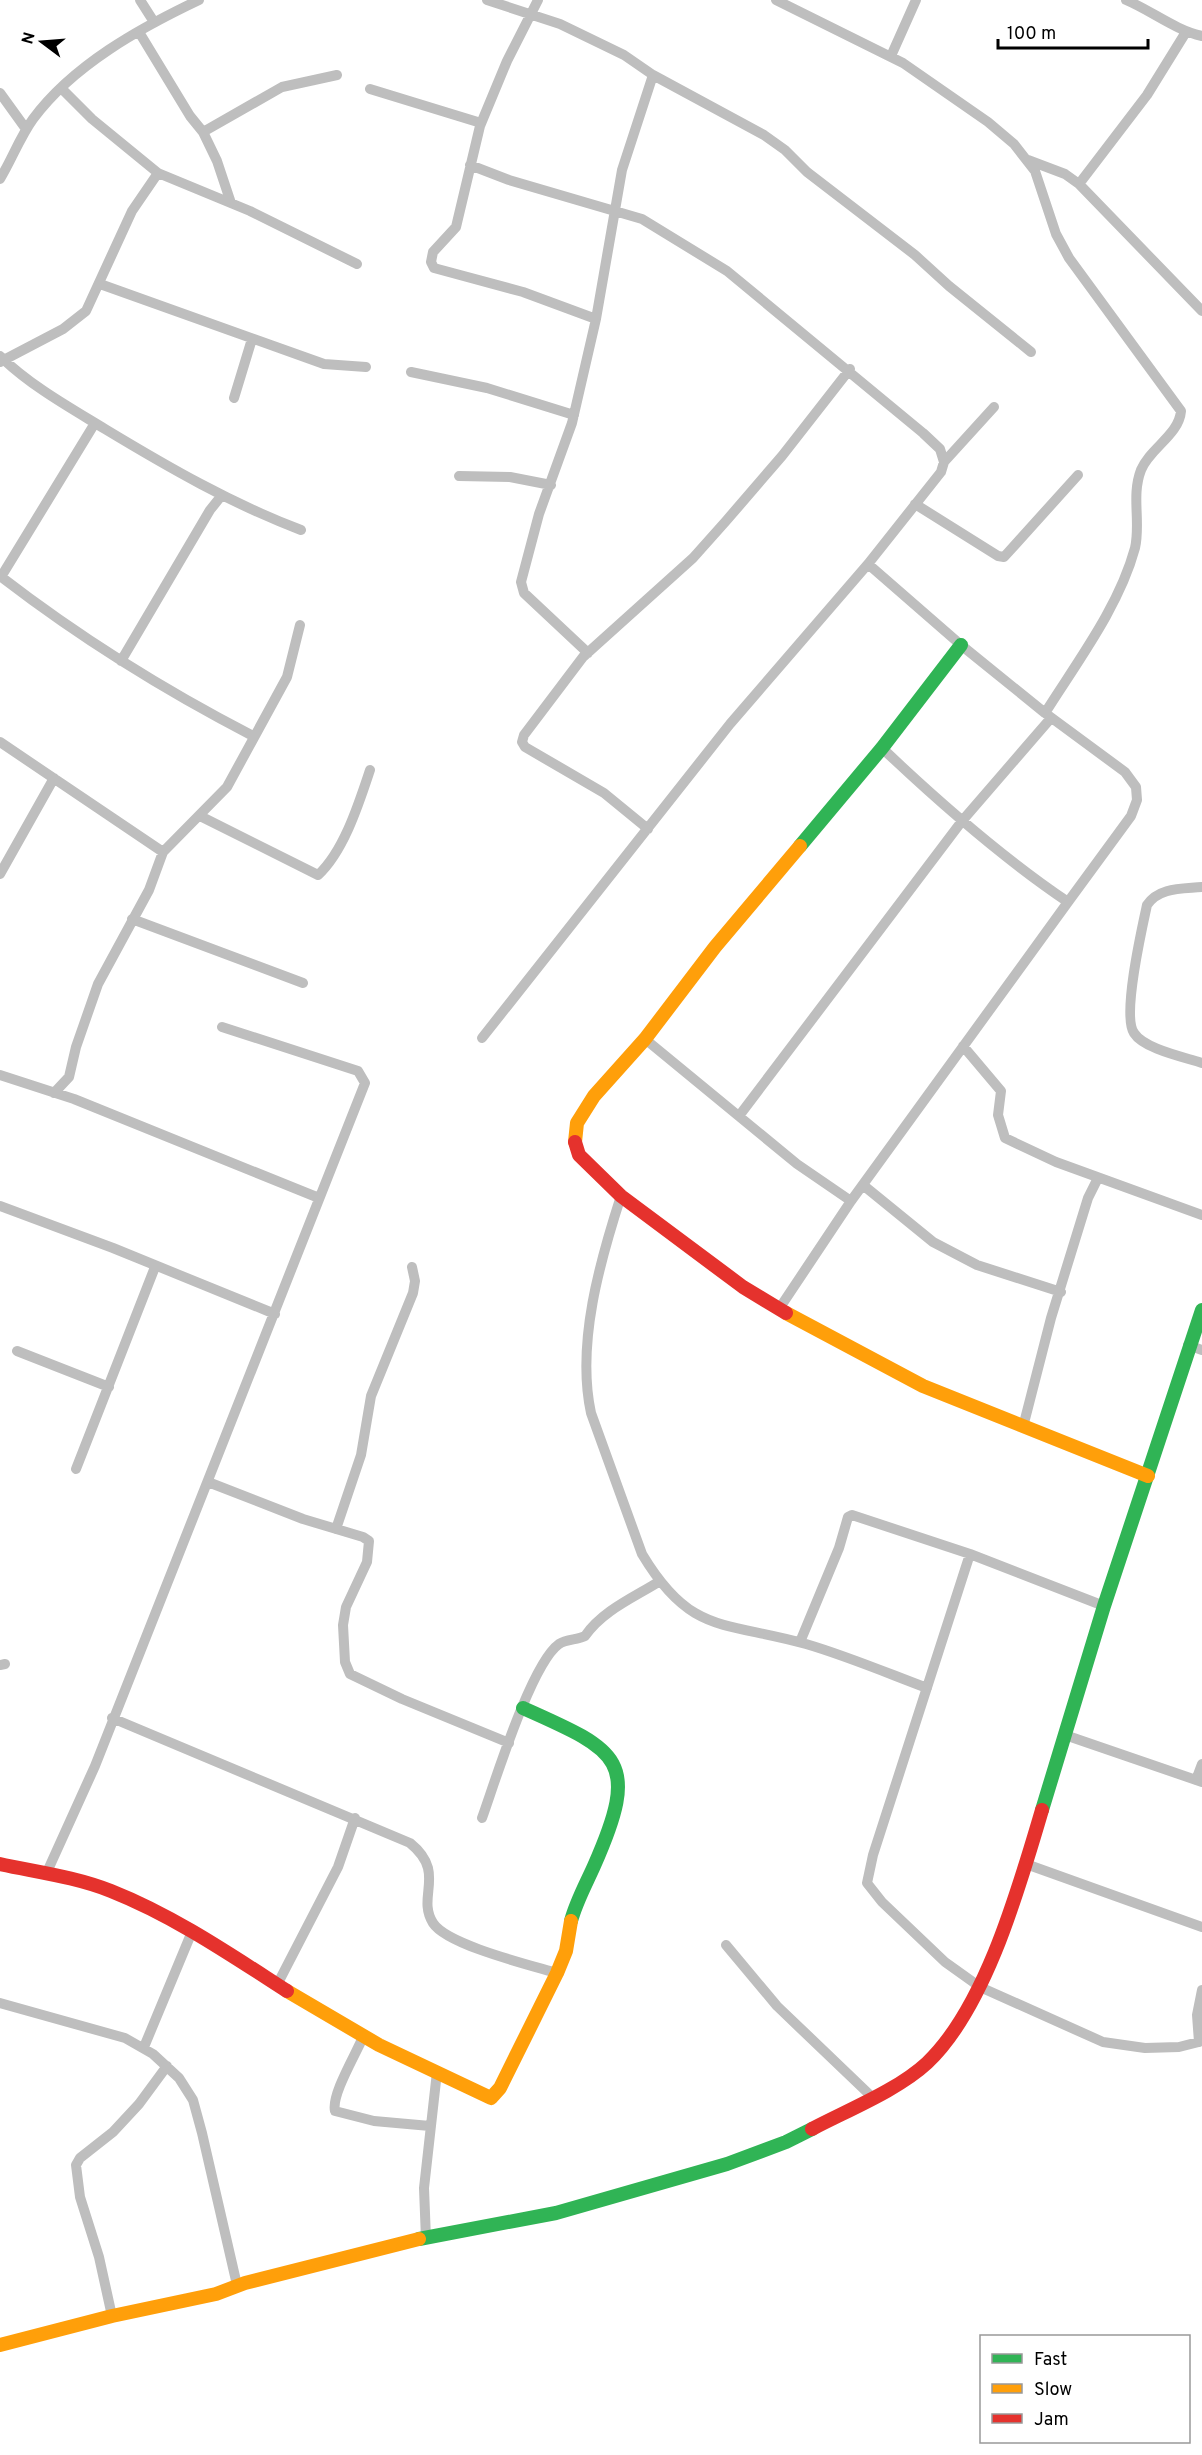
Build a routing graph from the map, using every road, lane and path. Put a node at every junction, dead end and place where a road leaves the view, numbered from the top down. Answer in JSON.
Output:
{"nodes":[{"id":1,"x":140,"y":0,"type":"edge"},
{"id":2,"x":199,"y":0,"type":"edge"},
{"id":3,"x":487,"y":0,"type":"edge"},
{"id":4,"x":538,"y":0,"type":"edge"},
{"id":5,"x":776,"y":0,"type":"edge"},
{"id":6,"x":916,"y":0,"type":"edge"},
{"id":7,"x":1126,"y":0,"type":"edge"},
{"id":8,"x":794,"y":5,"type":"edge"},
{"id":9,"x":529,"y":15,"type":"junction"},
{"id":10,"x":154,"y":22,"type":"junction"},
{"id":11,"x":139,"y":32,"type":"junction"},
{"id":12,"x":1186,"y":32,"type":"junction"},
{"id":13,"x":1202,"y":36,"type":"edge"},
{"id":14,"x":891,"y":56,"type":"junction"},
{"id":15,"x":336,"y":75,"type":"dead end"},
{"id":16,"x":653,"y":75,"type":"junction"},
{"id":17,"x":61,"y":88,"type":"junction"},
{"id":18,"x":370,"y":89,"type":"dead end"},
{"id":19,"x":0,"y":93,"type":"edge"},
{"id":20,"x":481,"y":123,"type":"junction"},
{"id":21,"x":26,"y":129,"type":"junction"},
{"id":22,"x":203,"y":132,"type":"junction"},
{"id":23,"x":1028,"y":160,"type":"junction"},
{"id":24,"x":471,"y":165,"type":"junction"},
{"id":25,"x":158,"y":173,"type":"junction"},
{"id":26,"x":0,"y":179,"type":"edge"},
{"id":27,"x":1078,"y":184,"type":"junction"},
{"id":28,"x":231,"y":203,"type":"junction"},
{"id":29,"x":614,"y":211,"type":"junction"},
{"id":30,"x":357,"y":264,"type":"dead end"},
{"id":31,"x":100,"y":284,"type":"junction"},
{"id":32,"x":1202,"y":311,"type":"edge"},
{"id":33,"x":596,"y":319,"type":"junction"},
{"id":34,"x":252,"y":339,"type":"junction"},
{"id":35,"x":1031,"y":352,"type":"dead end"},
{"id":36,"x":1,"y":359,"type":"edge"},
{"id":37,"x":366,"y":367,"type":"dead end"},
{"id":38,"x":850,"y":369,"type":"junction"},
{"id":39,"x":411,"y":372,"type":"dead end"},
{"id":40,"x":234,"y":398,"type":"dead end"},
{"id":41,"x":994,"y":407,"type":"dead end"},
{"id":42,"x":574,"y":415,"type":"junction"},
{"id":43,"x":95,"y":423,"type":"junction"},
{"id":44,"x":944,"y":462,"type":"junction"},
{"id":45,"x":1078,"y":475,"type":"dead end"},
{"id":46,"x":459,"y":476,"type":"dead end"},
{"id":47,"x":550,"y":485,"type":"junction"},
{"id":48,"x":222,"y":495,"type":"junction"},
{"id":49,"x":915,"y":504,"type":"junction"},
{"id":50,"x":301,"y":530,"type":"dead end"},
{"id":51,"x":868,"y":564,"type":"junction"},
{"id":52,"x":1,"y":576,"type":"edge"},
{"id":53,"x":300,"y":625,"type":"dead end"},
{"id":54,"x":961,"y":645,"type":"junction"},
{"id":55,"x":588,"y":653,"type":"junction"},
{"id":56,"x":121,"y":661,"type":"junction"},
{"id":57,"x":1048,"y":716,"type":"junction"},
{"id":58,"x":253,"y":736,"type":"junction"},
{"id":59,"x":0,"y":742,"type":"edge"},
{"id":60,"x":882,"y":748,"type":"junction"},
{"id":61,"x":370,"y":770,"type":"dead end"},
{"id":62,"x":54,"y":778,"type":"junction"},
{"id":63,"x":200,"y":816,"type":"junction"},
{"id":64,"x":962,"y":821,"type":"junction"},
{"id":65,"x":648,"y":829,"type":"junction"},
{"id":66,"x":163,"y":852,"type":"junction"},
{"id":67,"x":0,"y":874,"type":"edge"},
{"id":68,"x":1202,"y":887,"type":"edge"},
{"id":69,"x":1068,"y":902,"type":"junction"},
{"id":70,"x":132,"y":919,"type":"junction"},
{"id":71,"x":303,"y":983,"type":"dead end"},
{"id":72,"x":222,"y":1027,"type":"dead end"},
{"id":73,"x":482,"y":1038,"type":"dead end"},
{"id":74,"x":645,"y":1039,"type":"junction"},
{"id":75,"x":963,"y":1046,"type":"junction"},
{"id":76,"x":1202,"y":1063,"type":"edge"},
{"id":77,"x":0,"y":1075,"type":"edge"},
{"id":78,"x":69,"y":1077,"type":"junction"},
{"id":79,"x":54,"y":1093,"type":"junction"},
{"id":80,"x":74,"y":1099,"type":"junction"},
{"id":81,"x":740,"y":1116,"type":"junction"},
{"id":82,"x":1098,"y":1178,"type":"junction"},
{"id":83,"x":863,"y":1185,"type":"junction"},
{"id":84,"x":621,"y":1196,"type":"junction"},
{"id":85,"x":319,"y":1198,"type":"junction"},
{"id":86,"x":851,"y":1201,"type":"junction"},
{"id":87,"x":0,"y":1206,"type":"edge"},
{"id":88,"x":1202,"y":1215,"type":"edge"},
{"id":89,"x":155,"y":1267,"type":"junction"},
{"id":90,"x":411,"y":1267,"type":"dead end"},
{"id":91,"x":1061,"y":1292,"type":"junction"},
{"id":92,"x":779,"y":1309,"type":"junction"},
{"id":93,"x":1202,"y":1310,"type":"edge"},
{"id":94,"x":275,"y":1314,"type":"junction"},
{"id":95,"x":1188,"y":1346,"type":"junction"},
{"id":96,"x":1202,"y":1350,"type":"edge"},
{"id":97,"x":17,"y":1351,"type":"dead end"},
{"id":98,"x":109,"y":1386,"type":"junction"},
{"id":99,"x":1023,"y":1427,"type":"junction"},
{"id":100,"x":76,"y":1469,"type":"dead end"},
{"id":101,"x":1148,"y":1476,"type":"junction"},
{"id":102,"x":208,"y":1482,"type":"junction"},
{"id":103,"x":336,"y":1529,"type":"junction"},
{"id":104,"x":970,"y":1554,"type":"junction"},
{"id":105,"x":660,"y":1581,"type":"junction"},
{"id":106,"x":1104,"y":1606,"type":"junction"},
{"id":107,"x":800,"y":1642,"type":"junction"},
{"id":108,"x":927,"y":1688,"type":"junction"},
{"id":109,"x":523,"y":1708,"type":"junction"},
{"id":110,"x":112,"y":1718,"type":"junction"},
{"id":111,"x":1065,"y":1735,"type":"junction"},
{"id":112,"x":509,"y":1743,"type":"junction"},
{"id":113,"x":1202,"y":1764,"type":"edge"},
{"id":114,"x":1199,"y":1781,"type":"edge"},
{"id":115,"x":355,"y":1818,"type":"junction"},
{"id":116,"x":482,"y":1818,"type":"dead end"},
{"id":117,"x":0,"y":1864,"type":"edge"},
{"id":118,"x":1026,"y":1864,"type":"junction"},
{"id":119,"x":47,"y":1872,"type":"junction"},
{"id":120,"x":1202,"y":1927,"type":"edge"},
{"id":121,"x":191,"y":1934,"type":"junction"},
{"id":122,"x":726,"y":1946,"type":"dead end"},
{"id":123,"x":557,"y":1973,"type":"junction"},
{"id":124,"x":277,"y":1985,"type":"junction"},
{"id":125,"x":980,"y":1986,"type":"junction"},
{"id":126,"x":1202,"y":1989,"type":"edge"},
{"id":127,"x":0,"y":2003,"type":"edge"},
{"id":128,"x":363,"y":2037,"type":"junction"},
{"id":129,"x":1200,"y":2042,"type":"edge"},
{"id":130,"x":144,"y":2047,"type":"junction"},
{"id":131,"x":167,"y":2066,"type":"junction"},
{"id":132,"x":437,"y":2072,"type":"junction"},
{"id":133,"x":870,"y":2095,"type":"junction"},
{"id":134,"x":430,"y":2126,"type":"junction"},
{"id":135,"x":426,"y":2239,"type":"junction"},
{"id":136,"x":237,"y":2285,"type":"junction"},
{"id":137,"x":112,"y":2316,"type":"junction"},
{"id":138,"x":0,"y":2345,"type":"edge"}],
"edges":[{"from":1,"to":10,"type":"street"},
{"from":2,"to":10,"type":"street"},
{"from":3,"to":9,"type":"street"},
{"from":4,"to":9,"type":"street"},
{"from":5,"to":8,"type":"street"},
{"from":6,"to":14,"type":"street"},
{"from":7,"to":12,"type":"street"},
{"from":8,"to":14,"type":"street"},
{"from":9,"to":16,"type":"street"},
{"from":9,"to":20,"type":"street"},
{"from":10,"to":11,"type":"street"},
{"from":11,"to":17,"type":"street"},
{"from":11,"to":22,"type":"street"},
{"from":12,"to":13,"type":"street"},
{"from":12,"to":27,"type":"street"},
{"from":14,"to":23,"type":"street"},
{"from":15,"to":22,"type":"street"},
{"from":16,"to":29,"type":"street"},
{"from":16,"to":35,"type":"street"},
{"from":17,"to":21,"type":"street"},
{"from":17,"to":25,"type":"street"},
{"from":18,"to":20,"type":"street"},
{"from":19,"to":21,"type":"street"},
{"from":20,"to":24,"type":"street"},
{"from":21,"to":26,"type":"street"},
{"from":22,"to":28,"type":"street"},
{"from":23,"to":27,"type":"street"},
{"from":23,"to":57,"type":"street"},
{"from":24,"to":29,"type":"street"},
{"from":24,"to":33,"type":"street"},
{"from":25,"to":28,"type":"street"},
{"from":25,"to":31,"type":"street"},
{"from":27,"to":32,"type":"street"},
{"from":28,"to":30,"type":"street"},
{"from":29,"to":33,"type":"street"},
{"from":29,"to":38,"type":"street"},
{"from":31,"to":34,"type":"street"},
{"from":31,"to":36,"type":"street"},
{"from":33,"to":42,"type":"street"},
{"from":34,"to":37,"type":"street"},
{"from":34,"to":40,"type":"street"},
{"from":36,"to":43,"type":"street"},
{"from":38,"to":44,"type":"street"},
{"from":38,"to":55,"type":"street"},
{"from":39,"to":42,"type":"street"},
{"from":41,"to":44,"type":"street"},
{"from":42,"to":47,"type":"street"},
{"from":43,"to":48,"type":"street"},
{"from":43,"to":52,"type":"street"},
{"from":44,"to":49,"type":"street"},
{"from":45,"to":49,"type":"street"},
{"from":46,"to":47,"type":"street"},
{"from":47,"to":55,"type":"street"},
{"from":48,"to":50,"type":"street"},
{"from":48,"to":56,"type":"street"},
{"from":49,"to":51,"type":"street"},
{"from":51,"to":54,"type":"street"},
{"from":51,"to":65,"type":"street"},
{"from":52,"to":56,"type":"street"},
{"from":53,"to":58,"type":"street"},
{"from":54,"to":57,"type":"street"},
{"from":54,"to":60,"type":"street"},
{"from":55,"to":65,"type":"street"},
{"from":56,"to":58,"type":"street"},
{"from":57,"to":64,"type":"street"},
{"from":57,"to":69,"type":"street"},
{"from":58,"to":63,"type":"street"},
{"from":59,"to":62,"type":"street"},
{"from":60,"to":64,"type":"street"},
{"from":60,"to":74,"type":"street"},
{"from":61,"to":63,"type":"street"},
{"from":62,"to":66,"type":"street"},
{"from":62,"to":67,"type":"street"},
{"from":63,"to":66,"type":"street"},
{"from":64,"to":69,"type":"street"},
{"from":64,"to":81,"type":"street"},
{"from":65,"to":73,"type":"street"},
{"from":66,"to":70,"type":"street"},
{"from":68,"to":76,"type":"street"},
{"from":69,"to":75,"type":"street"},
{"from":70,"to":71,"type":"street"},
{"from":70,"to":78,"type":"street"},
{"from":72,"to":85,"type":"street"},
{"from":74,"to":81,"type":"street"},
{"from":74,"to":84,"type":"street"},
{"from":75,"to":82,"type":"street"},
{"from":75,"to":83,"type":"street"},
{"from":77,"to":79,"type":"street"},
{"from":78,"to":79,"type":"street"},
{"from":78,"to":80,"type":"street"},
{"from":79,"to":80,"type":"street"},
{"from":80,"to":85,"type":"street"},
{"from":81,"to":86,"type":"street"},
{"from":82,"to":88,"type":"street"},
{"from":82,"to":91,"type":"street"},
{"from":83,"to":86,"type":"street"},
{"from":83,"to":91,"type":"street"},
{"from":84,"to":92,"type":"street"},
{"from":84,"to":105,"type":"street"},
{"from":85,"to":94,"type":"street"},
{"from":86,"to":92,"type":"street"},
{"from":87,"to":89,"type":"street"},
{"from":89,"to":94,"type":"street"},
{"from":89,"to":98,"type":"street"},
{"from":90,"to":103,"type":"street"},
{"from":91,"to":99,"type":"street"},
{"from":92,"to":99,"type":"street"},
{"from":93,"to":95,"type":"street"},
{"from":94,"to":102,"type":"street"},
{"from":95,"to":96,"type":"street"},
{"from":95,"to":101,"type":"street"},
{"from":97,"to":98,"type":"street"},
{"from":98,"to":100,"type":"street"},
{"from":99,"to":101,"type":"street"},
{"from":101,"to":106,"type":"street"},
{"from":102,"to":103,"type":"street"},
{"from":102,"to":110,"type":"street"},
{"from":103,"to":112,"type":"street"},
{"from":104,"to":106,"type":"street"},
{"from":104,"to":107,"type":"street"},
{"from":104,"to":108,"type":"street"},
{"from":105,"to":107,"type":"street"},
{"from":105,"to":109,"type":"street"},
{"from":106,"to":111,"type":"street"},
{"from":107,"to":108,"type":"street"},
{"from":108,"to":125,"type":"street"},
{"from":109,"to":112,"type":"street"},
{"from":109,"to":123,"type":"street"},
{"from":110,"to":115,"type":"street"},
{"from":110,"to":119,"type":"street"},
{"from":111,"to":114,"type":"street"},
{"from":111,"to":118,"type":"street"},
{"from":112,"to":116,"type":"street"},
{"from":113,"to":114,"type":"street"},
{"from":115,"to":123,"type":"street"},
{"from":115,"to":124,"type":"street"},
{"from":117,"to":119,"type":"street"},
{"from":118,"to":120,"type":"street"},
{"from":118,"to":125,"type":"street"},
{"from":119,"to":121,"type":"street"},
{"from":121,"to":124,"type":"street"},
{"from":121,"to":130,"type":"street"},
{"from":122,"to":133,"type":"street"},
{"from":123,"to":132,"type":"street"},
{"from":124,"to":128,"type":"street"},
{"from":125,"to":129,"type":"street"},
{"from":125,"to":133,"type":"street"},
{"from":126,"to":129,"type":"street"},
{"from":127,"to":130,"type":"street"},
{"from":128,"to":132,"type":"street"},
{"from":128,"to":134,"type":"street"},
{"from":130,"to":131,"type":"street"},
{"from":131,"to":136,"type":"street"},
{"from":131,"to":137,"type":"street"},
{"from":132,"to":134,"type":"street"},
{"from":133,"to":135,"type":"street"},
{"from":134,"to":135,"type":"street"},
{"from":135,"to":136,"type":"street"},
{"from":136,"to":137,"type":"street"},
{"from":137,"to":138,"type":"street"}]}
